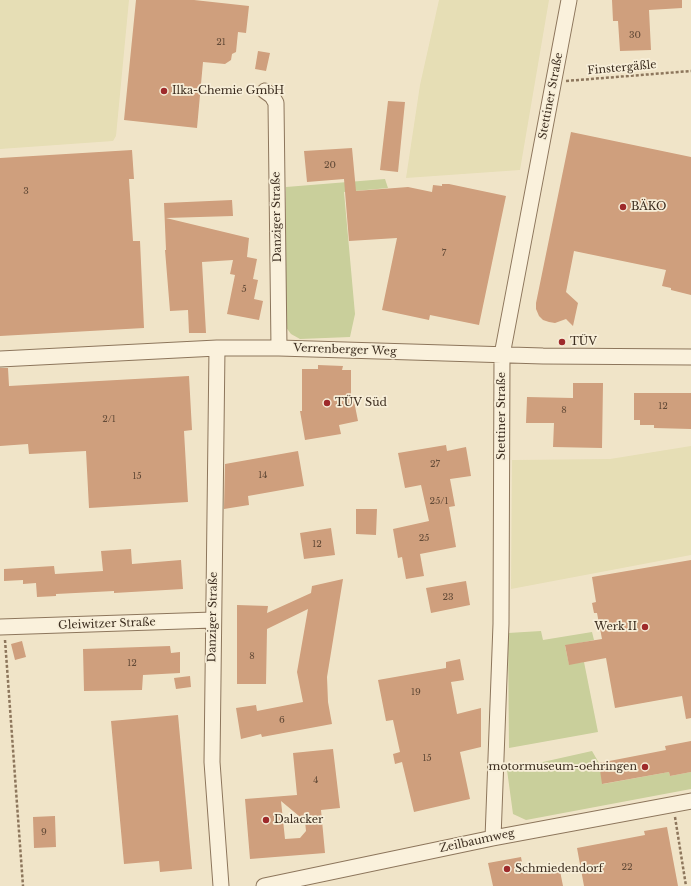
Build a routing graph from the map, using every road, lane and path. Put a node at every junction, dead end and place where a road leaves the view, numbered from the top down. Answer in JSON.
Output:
{"nodes":[{"id":1,"x":569,"y":0,"type":"edge"},
{"id":2,"x":691,"y":71,"type":"edge"},
{"id":3,"x":554,"y":82,"type":"junction"},
{"id":4,"x":265,"y":92,"type":"dead end"},
{"id":5,"x":218,"y":348,"type":"junction"},
{"id":6,"x":278,"y":348,"type":"junction"},
{"id":7,"x":502,"y":355,"type":"junction"},
{"id":8,"x":691,"y":357,"type":"edge"},
{"id":9,"x":0,"y":359,"type":"edge"},
{"id":10,"x":213,"y":620,"type":"junction"},
{"id":11,"x":2,"y":627,"type":"edge"},
{"id":12,"x":691,"y":801,"type":"edge"},
{"id":13,"x":673,"y":805,"type":"junction"},
{"id":14,"x":493,"y":838,"type":"junction"},
{"id":15,"x":23,"y":886,"type":"edge"},
{"id":16,"x":221,"y":886,"type":"edge"},
{"id":17,"x":264,"y":886,"type":"edge"},
{"id":18,"x":686,"y":886,"type":"edge"}],
"edges":[{"from":1,"to":3,"type":"street","name":"Stettiner Straße"},
{"from":2,"to":3,"type":"path","name":"Finstergäßle"},
{"from":3,"to":7,"type":"street","name":"Stettiner Straße"},
{"from":4,"to":6,"type":"street","name":"Danziger Straße"},
{"from":5,"to":6,"type":"street","name":"Verrenberger Weg"},
{"from":5,"to":9,"type":"street","name":"Verrenberger Weg"},
{"from":5,"to":10,"type":"street","name":"Danziger Straße"},
{"from":6,"to":7,"type":"street","name":"Verrenberger Weg"},
{"from":7,"to":8,"type":"street","name":"Verrenberger Weg"},
{"from":7,"to":14,"type":"street","name":"Stettiner Straße"},
{"from":10,"to":11,"type":"street","name":"Gleiwitzer Straße"},
{"from":10,"to":16,"type":"street","name":"Danziger Straße"},
{"from":11,"to":15,"type":"path"},
{"from":12,"to":13,"type":"street","name":"Zeilbaumweg"},
{"from":13,"to":14,"type":"street","name":"Zeilbaumweg"},
{"from":13,"to":18,"type":"path"},
{"from":14,"to":17,"type":"street","name":"Zeilbaumweg"}]}
